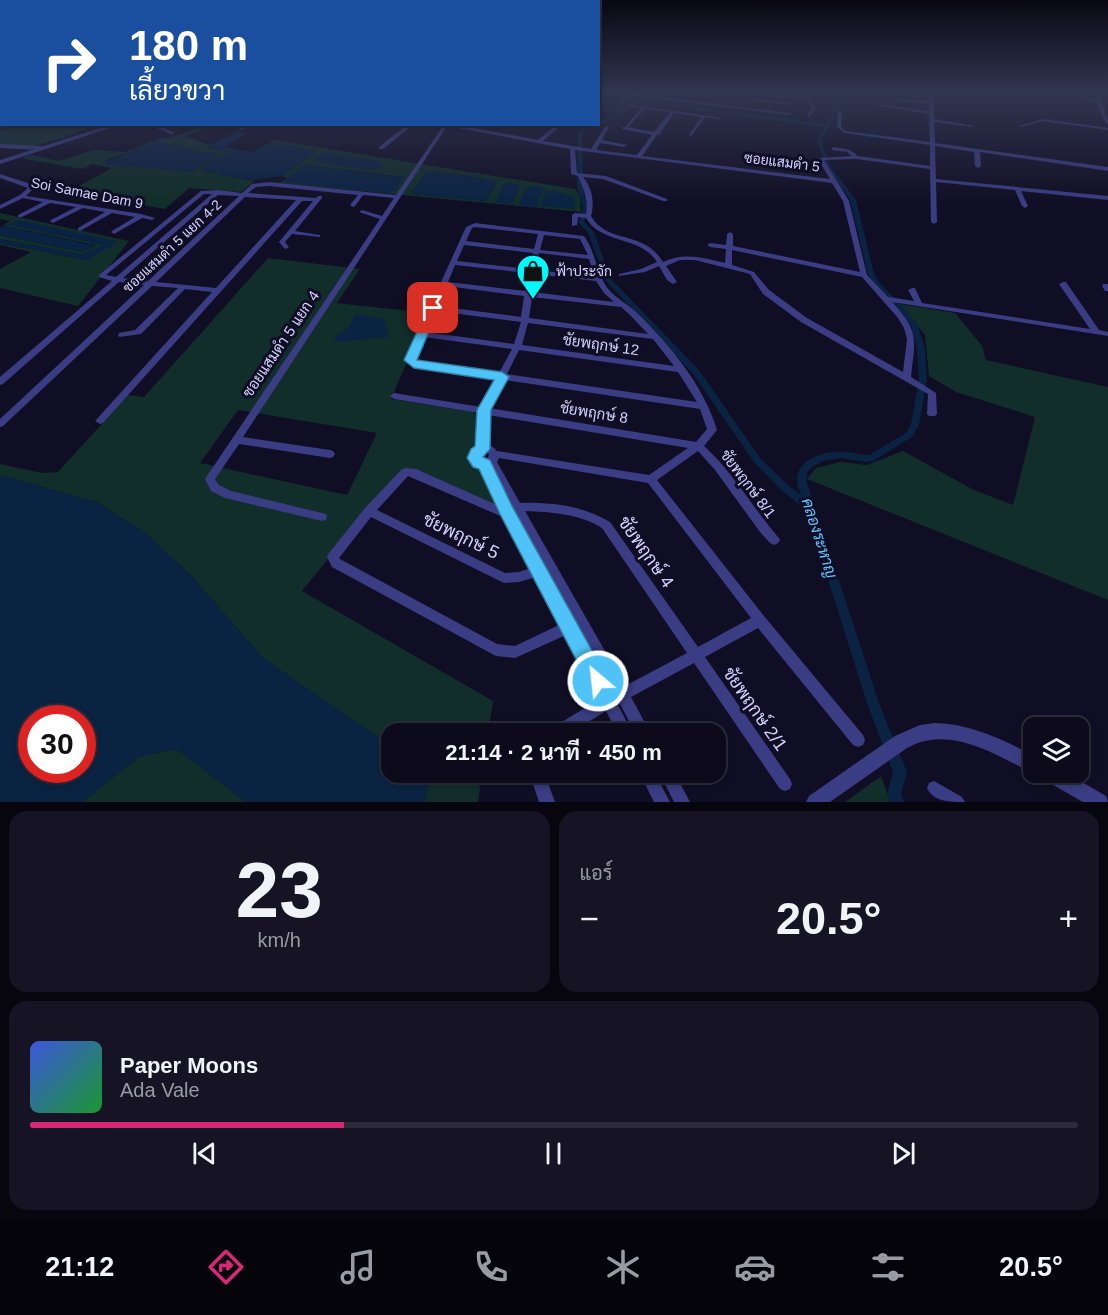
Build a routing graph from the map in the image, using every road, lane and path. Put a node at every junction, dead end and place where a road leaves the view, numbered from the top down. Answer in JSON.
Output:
{"nodes":[{"id":1,"x":105,"y":128,"type":"edge"},
{"id":2,"x":161,"y":128,"type":"edge"},
{"id":3,"x":406,"y":128,"type":"edge"},
{"id":4,"x":442,"y":128,"type":"edge"},
{"id":5,"x":463,"y":128,"type":"edge"},
{"id":6,"x":558,"y":128,"type":"edge"},
{"id":7,"x":606,"y":128,"type":"edge"},
{"id":8,"x":632,"y":128,"type":"edge"},
{"id":9,"x":661,"y":128,"type":"edge"},
{"id":10,"x":696,"y":128,"type":"edge"},
{"id":11,"x":840,"y":128,"type":"edge"},
{"id":12,"x":932,"y":128,"type":"edge"},
{"id":13,"x":173,"y":133,"type":"dead end"},
{"id":14,"x":657,"y":134,"type":"junction"},
{"id":15,"x":692,"y":135,"type":"dead end"},
{"id":16,"x":618,"y":136,"type":"dead end"},
{"id":17,"x":599,"y":141,"type":"junction"},
{"id":18,"x":539,"y":142,"type":"junction"},
{"id":19,"x":614,"y":143,"type":"junction"},
{"id":20,"x":624,"y":145,"type":"dead end"},
{"id":21,"x":0,"y":146,"type":"edge"},
{"id":22,"x":633,"y":147,"type":"dead end"},
{"id":23,"x":933,"y":147,"type":"junction"},
{"id":24,"x":41,"y":148,"type":"junction"},
{"id":25,"x":381,"y":148,"type":"dead end"},
{"id":26,"x":573,"y":148,"type":"junction"},
{"id":27,"x":919,"y":148,"type":"dead end"},
{"id":28,"x":834,"y":149,"type":"dead end"},
{"id":29,"x":593,"y":151,"type":"junction"},
{"id":30,"x":977,"y":151,"type":"junction"},
{"id":31,"x":628,"y":156,"type":"junction"},
{"id":32,"x":638,"y":157,"type":"junction"},
{"id":33,"x":857,"y":157,"type":"junction"},
{"id":34,"x":0,"y":162,"type":"edge"},
{"id":35,"x":978,"y":166,"type":"dead end"},
{"id":36,"x":933,"y":168,"type":"junction"},
{"id":37,"x":1108,"y":169,"type":"edge"},
{"id":38,"x":0,"y":177,"type":"edge"},
{"id":39,"x":580,"y":177,"type":"junction"},
{"id":40,"x":934,"y":180,"type":"junction"},
{"id":41,"x":834,"y":181,"type":"junction"},
{"id":42,"x":595,"y":186,"type":"dead end"},
{"id":43,"x":1017,"y":188,"type":"junction"},
{"id":44,"x":585,"y":189,"type":"junction"},
{"id":45,"x":326,"y":190,"type":"junction"},
{"id":46,"x":218,"y":192,"type":"junction"},
{"id":47,"x":246,"y":194,"type":"junction"},
{"id":48,"x":362,"y":194,"type":"junction"},
{"id":49,"x":23,"y":196,"type":"junction"},
{"id":50,"x":398,"y":197,"type":"junction"},
{"id":51,"x":301,"y":198,"type":"junction"},
{"id":52,"x":1108,"y":198,"type":"edge"},
{"id":53,"x":317,"y":200,"type":"junction"},
{"id":54,"x":664,"y":200,"type":"dead end"},
{"id":55,"x":51,"y":201,"type":"junction"},
{"id":56,"x":353,"y":205,"type":"dead end"},
{"id":57,"x":83,"y":206,"type":"junction"},
{"id":58,"x":1025,"y":206,"type":"dead end"},
{"id":59,"x":0,"y":207,"type":"edge"},
{"id":60,"x":112,"y":211,"type":"junction"},
{"id":61,"x":362,"y":212,"type":"dead end"},
{"id":62,"x":20,"y":216,"type":"dead end"},
{"id":63,"x":141,"y":216,"type":"junction"},
{"id":64,"x":588,"y":216,"type":"junction"},
{"id":65,"x":152,"y":218,"type":"dead end"},
{"id":66,"x":384,"y":218,"type":"junction"},
{"id":67,"x":53,"y":222,"type":"dead end"},
{"id":68,"x":934,"y":222,"type":"dead end"},
{"id":69,"x":574,"y":225,"type":"dead end"},
{"id":70,"x":80,"y":229,"type":"dead end"},
{"id":71,"x":114,"y":232,"type":"dead end"},
{"id":72,"x":290,"y":232,"type":"junction"},
{"id":73,"x":543,"y":232,"type":"junction"},
{"id":74,"x":730,"y":234,"type":"dead end"},
{"id":75,"x":318,"y":236,"type":"dead end"},
{"id":76,"x":462,"y":243,"type":"junction"},
{"id":77,"x":710,"y":245,"type":"dead end"},
{"id":78,"x":286,"y":247,"type":"dead end"},
{"id":79,"x":730,"y":247,"type":"junction"},
{"id":80,"x":536,"y":251,"type":"junction"},
{"id":81,"x":591,"y":257,"type":"junction"},
{"id":82,"x":453,"y":263,"type":"junction"},
{"id":83,"x":661,"y":264,"type":"junction"},
{"id":84,"x":728,"y":266,"type":"junction"},
{"id":85,"x":531,"y":272,"type":"junction"},
{"id":86,"x":621,"y":275,"type":"dead end"},
{"id":87,"x":864,"y":275,"type":"junction"},
{"id":88,"x":597,"y":279,"type":"junction"},
{"id":89,"x":118,"y":280,"type":"junction"},
{"id":90,"x":673,"y":282,"type":"dead end"},
{"id":91,"x":150,"y":283,"type":"junction"},
{"id":92,"x":444,"y":284,"type":"junction"},
{"id":93,"x":1062,"y":284,"type":"dead end"},
{"id":94,"x":184,"y":286,"type":"junction"},
{"id":95,"x":218,"y":290,"type":"junction"},
{"id":96,"x":912,"y":290,"type":"dead end"},
{"id":97,"x":527,"y":294,"type":"junction"},
{"id":98,"x":890,"y":300,"type":"junction"},
{"id":99,"x":920,"y":305,"type":"junction"},
{"id":100,"x":623,"y":306,"type":"junction"},
{"id":101,"x":433,"y":308,"type":"junction"},
{"id":102,"x":525,"y":320,"type":"junction"},
{"id":103,"x":1096,"y":332,"type":"junction"},
{"id":104,"x":123,"y":334,"type":"dead end"},
{"id":105,"x":422,"y":334,"type":"junction"},
{"id":106,"x":1108,"y":334,"type":"edge"},
{"id":107,"x":654,"y":337,"type":"junction"},
{"id":108,"x":517,"y":347,"type":"junction"},
{"id":109,"x":681,"y":370,"type":"junction"},
{"id":110,"x":502,"y":377,"type":"junction"},
{"id":111,"x":910,"y":380,"type":"junction"},
{"id":112,"x":0,"y":382,"type":"edge"},
{"id":113,"x":394,"y":396,"type":"dead end"},
{"id":114,"x":702,"y":406,"type":"junction"},
{"id":115,"x":484,"y":410,"type":"junction"},
{"id":116,"x":932,"y":414,"type":"dead end"},
{"id":117,"x":100,"y":421,"type":"dead end"},
{"id":118,"x":0,"y":424,"type":"edge"},
{"id":119,"x":236,"y":440,"type":"junction"},
{"id":120,"x":698,"y":446,"type":"junction"},
{"id":121,"x":483,"y":449,"type":"junction"},
{"id":122,"x":330,"y":454,"type":"dead end"},
{"id":123,"x":490,"y":460,"type":"junction"},
{"id":124,"x":651,"y":479,"type":"junction"},
{"id":125,"x":510,"y":510,"type":"junction"},
{"id":126,"x":369,"y":511,"type":"junction"},
{"id":127,"x":322,"y":517,"type":"dead end"},
{"id":128,"x":774,"y":540,"type":"dead end"},
{"id":129,"x":538,"y":571,"type":"junction"},
{"id":130,"x":565,"y":591,"type":"junction"},
{"id":131,"x":552,"y":596,"type":"junction"},
{"id":132,"x":760,"y":620,"type":"junction"},
{"id":133,"x":569,"y":627,"type":"junction"},
{"id":134,"x":695,"y":654,"type":"junction"},
{"id":135,"x":593,"y":658,"type":"junction"},
{"id":136,"x":622,"y":695,"type":"junction"},
{"id":137,"x":609,"y":702,"type":"junction"},
{"id":138,"x":574,"y":723,"type":"edge"},
{"id":139,"x":620,"y":723,"type":"edge"},
{"id":140,"x":638,"y":723,"type":"edge"},
{"id":141,"x":858,"y":740,"type":"dead end"},
{"id":142,"x":1023,"y":759,"type":"edge"},
{"id":143,"x":538,"y":783,"type":"edge"},
{"id":144,"x":652,"y":783,"type":"edge"},
{"id":145,"x":672,"y":783,"type":"edge"},
{"id":146,"x":1066,"y":783,"type":"edge"},
{"id":147,"x":785,"y":784,"type":"dead end"},
{"id":148,"x":934,"y":788,"type":"dead end"},
{"id":149,"x":542,"y":800,"type":"edge"},
{"id":150,"x":662,"y":802,"type":"edge"},
{"id":151,"x":682,"y":802,"type":"edge"},
{"id":152,"x":815,"y":802,"type":"edge"},
{"id":153,"x":957,"y":802,"type":"edge"},
{"id":154,"x":1100,"y":802,"type":"edge"}],
"edges":[{"from":1,"to":24,"type":"street"},
{"from":2,"to":13,"type":"street"},
{"from":3,"to":25,"type":"street"},
{"from":4,"to":50,"type":"street","name":"ซอยแสมดำ 5 แยก 4"},
{"from":5,"to":18,"type":"street","name":"ซอยแสมดำ 5"},
{"from":6,"to":18,"type":"street"},
{"from":7,"to":17,"type":"street"},
{"from":8,"to":14,"type":"street"},
{"from":9,"to":14,"type":"street"},
{"from":10,"to":15,"type":"street"},
{"from":11,"to":23,"type":"street"},
{"from":12,"to":23,"type":"street"},
{"from":14,"to":32,"type":"street"},
{"from":16,"to":19,"type":"street"},
{"from":17,"to":19,"type":"street"},
{"from":17,"to":29,"type":"street"},
{"from":18,"to":26,"type":"street","name":"ซอยแสมดำ 5"},
{"from":19,"to":20,"type":"street"},
{"from":21,"to":24,"type":"street"},
{"from":22,"to":31,"type":"street"},
{"from":23,"to":27,"type":"street"},
{"from":23,"to":30,"type":"street"},
{"from":23,"to":36,"type":"street"},
{"from":24,"to":34,"type":"street"},
{"from":26,"to":29,"type":"street","name":"ซอยแสมดำ 5"},
{"from":26,"to":39,"type":"street"},
{"from":28,"to":33,"type":"street"},
{"from":29,"to":31,"type":"street","name":"ซอยแสมดำ 5"},
{"from":30,"to":35,"type":"street"},
{"from":30,"to":37,"type":"street"},
{"from":31,"to":32,"type":"street","name":"ซอยแสมดำ 5"},
{"from":32,"to":41,"type":"street","name":"ซอยแสมดำ 5"},
{"from":33,"to":36,"type":"street"},
{"from":33,"to":41,"type":"street"},
{"from":36,"to":40,"type":"street"},
{"from":38,"to":49,"type":"street","name":"Soi Samae Dam 9"},
{"from":39,"to":44,"type":"street"},
{"from":39,"to":54,"type":"street"},
{"from":40,"to":43,"type":"street"},
{"from":40,"to":68,"type":"street"},
{"from":41,"to":87,"type":"street"},
{"from":42,"to":44,"type":"street"},
{"from":43,"to":52,"type":"street"},
{"from":43,"to":58,"type":"street"},
{"from":44,"to":64,"type":"street"},
{"from":45,"to":47,"type":"street","name":"ซอยแสมดำ 5 แยก 4-2"},
{"from":45,"to":48,"type":"street","name":"ซอยแสมดำ 5 แยก 4-2"},
{"from":45,"to":53,"type":"street"},
{"from":46,"to":47,"type":"street"},
{"from":46,"to":89,"type":"street"},
{"from":46,"to":89,"type":"street"},
{"from":47,"to":51,"type":"street"},
{"from":47,"to":91,"type":"street","name":"ซอยแสมดำ 5 แยก 4-2"},
{"from":48,"to":50,"type":"street","name":"ซอยแสมดำ 5 แยก 4-2"},
{"from":48,"to":56,"type":"street"},
{"from":49,"to":55,"type":"street","name":"Soi Samae Dam 9"},
{"from":49,"to":59,"type":"street"},
{"from":50,"to":66,"type":"street","name":"ซอยแสมดำ 5 แยก 4"},
{"from":51,"to":53,"type":"street"},
{"from":51,"to":95,"type":"street"},
{"from":53,"to":72,"type":"street"},
{"from":55,"to":57,"type":"street","name":"Soi Samae Dam 9"},
{"from":55,"to":62,"type":"street"},
{"from":57,"to":60,"type":"street","name":"Soi Samae Dam 9"},
{"from":57,"to":67,"type":"street"},
{"from":60,"to":63,"type":"street","name":"Soi Samae Dam 9"},
{"from":60,"to":70,"type":"street"},
{"from":61,"to":66,"type":"street"},
{"from":63,"to":65,"type":"street","name":"Soi Samae Dam 9"},
{"from":63,"to":71,"type":"street"},
{"from":64,"to":69,"type":"street"},
{"from":64,"to":83,"type":"street"},
{"from":66,"to":119,"type":"street","name":"ซอยแสมดำ 5 แยก 4"},
{"from":72,"to":75,"type":"street"},
{"from":72,"to":78,"type":"street"},
{"from":73,"to":76,"type":"street"},
{"from":73,"to":80,"type":"street"},
{"from":73,"to":81,"type":"street"},
{"from":74,"to":79,"type":"street"},
{"from":76,"to":80,"type":"street"},
{"from":76,"to":82,"type":"street"},
{"from":77,"to":79,"type":"street"},
{"from":79,"to":84,"type":"street"},
{"from":79,"to":87,"type":"street"},
{"from":80,"to":81,"type":"street"},
{"from":80,"to":85,"type":"street"},
{"from":81,"to":88,"type":"street"},
{"from":82,"to":85,"type":"street"},
{"from":82,"to":92,"type":"street"},
{"from":83,"to":84,"type":"street"},
{"from":83,"to":86,"type":"street"},
{"from":83,"to":90,"type":"street"},
{"from":84,"to":111,"type":"street"},
{"from":85,"to":88,"type":"street"},
{"from":85,"to":97,"type":"street"},
{"from":87,"to":98,"type":"street"},
{"from":88,"to":100,"type":"street"},
{"from":89,"to":91,"type":"street"},
{"from":89,"to":112,"type":"street"},
{"from":91,"to":94,"type":"street"},
{"from":91,"to":118,"type":"street","name":"ซอยแสมดำ 5 แยก 4-2"},
{"from":92,"to":97,"type":"street"},
{"from":92,"to":101,"type":"street"},
{"from":93,"to":103,"type":"street"},
{"from":94,"to":95,"type":"street"},
{"from":94,"to":104,"type":"street"},
{"from":95,"to":117,"type":"street"},
{"from":96,"to":99,"type":"street"},
{"from":97,"to":100,"type":"street"},
{"from":97,"to":102,"type":"street"},
{"from":98,"to":99,"type":"street"},
{"from":98,"to":111,"type":"street"},
{"from":99,"to":103,"type":"street"},
{"from":100,"to":107,"type":"street"},
{"from":101,"to":102,"type":"street"},
{"from":101,"to":105,"type":"street"},
{"from":102,"to":107,"type":"street"},
{"from":102,"to":108,"type":"street"},
{"from":103,"to":106,"type":"street"},
{"from":105,"to":108,"type":"street","name":"ชัยพฤกษ์ 12"},
{"from":105,"to":110,"type":"street"},
{"from":107,"to":109,"type":"street"},
{"from":108,"to":109,"type":"street","name":"ชัยพฤกษ์ 12"},
{"from":108,"to":110,"type":"street"},
{"from":109,"to":114,"type":"street"},
{"from":110,"to":114,"type":"street"},
{"from":110,"to":115,"type":"street"},
{"from":111,"to":116,"type":"street"},
{"from":113,"to":115,"type":"street","name":"ชัยพฤกษ์ 8"},
{"from":114,"to":120,"type":"street"},
{"from":115,"to":120,"type":"street","name":"ชัยพฤกษ์ 8"},
{"from":115,"to":121,"type":"street"},
{"from":119,"to":122,"type":"street"},
{"from":119,"to":127,"type":"street","name":"ซอยแสมดำ 5 แยก 4"},
{"from":120,"to":124,"type":"street"},
{"from":120,"to":128,"type":"street","name":"ชัยพฤกษ์ 8/1"},
{"from":121,"to":123,"type":"street"},
{"from":121,"to":123,"type":"street"},
{"from":123,"to":124,"type":"street"},
{"from":123,"to":125,"type":"street"},
{"from":124,"to":132,"type":"street"},
{"from":125,"to":126,"type":"street","name":"ชัยพฤกษ์ 4"},
{"from":125,"to":129,"type":"street"},
{"from":125,"to":130,"type":"street"},
{"from":125,"to":134,"type":"street","name":"ชัยพฤกษ์ 4"},
{"from":126,"to":129,"type":"street","name":"ชัยพฤกษ์ 5"},
{"from":126,"to":133,"type":"street"},
{"from":129,"to":131,"type":"street"},
{"from":130,"to":131,"type":"street"},
{"from":130,"to":135,"type":"street"},
{"from":131,"to":133,"type":"street"},
{"from":132,"to":134,"type":"street"},
{"from":132,"to":141,"type":"street"},
{"from":133,"to":135,"type":"street"},
{"from":134,"to":136,"type":"street"},
{"from":134,"to":147,"type":"street","name":"ชัยพฤกษ์ 2/1"},
{"from":135,"to":136,"type":"street"},
{"from":135,"to":137,"type":"street"},
{"from":136,"to":137,"type":"street"},
{"from":136,"to":140,"type":"street"},
{"from":137,"to":138,"type":"street"},
{"from":137,"to":139,"type":"street"},
{"from":142,"to":152,"type":"street"},
{"from":143,"to":149,"type":"street"},
{"from":144,"to":150,"type":"street"},
{"from":145,"to":151,"type":"street"},
{"from":146,"to":154,"type":"street"},
{"from":148,"to":153,"type":"street"}]}
